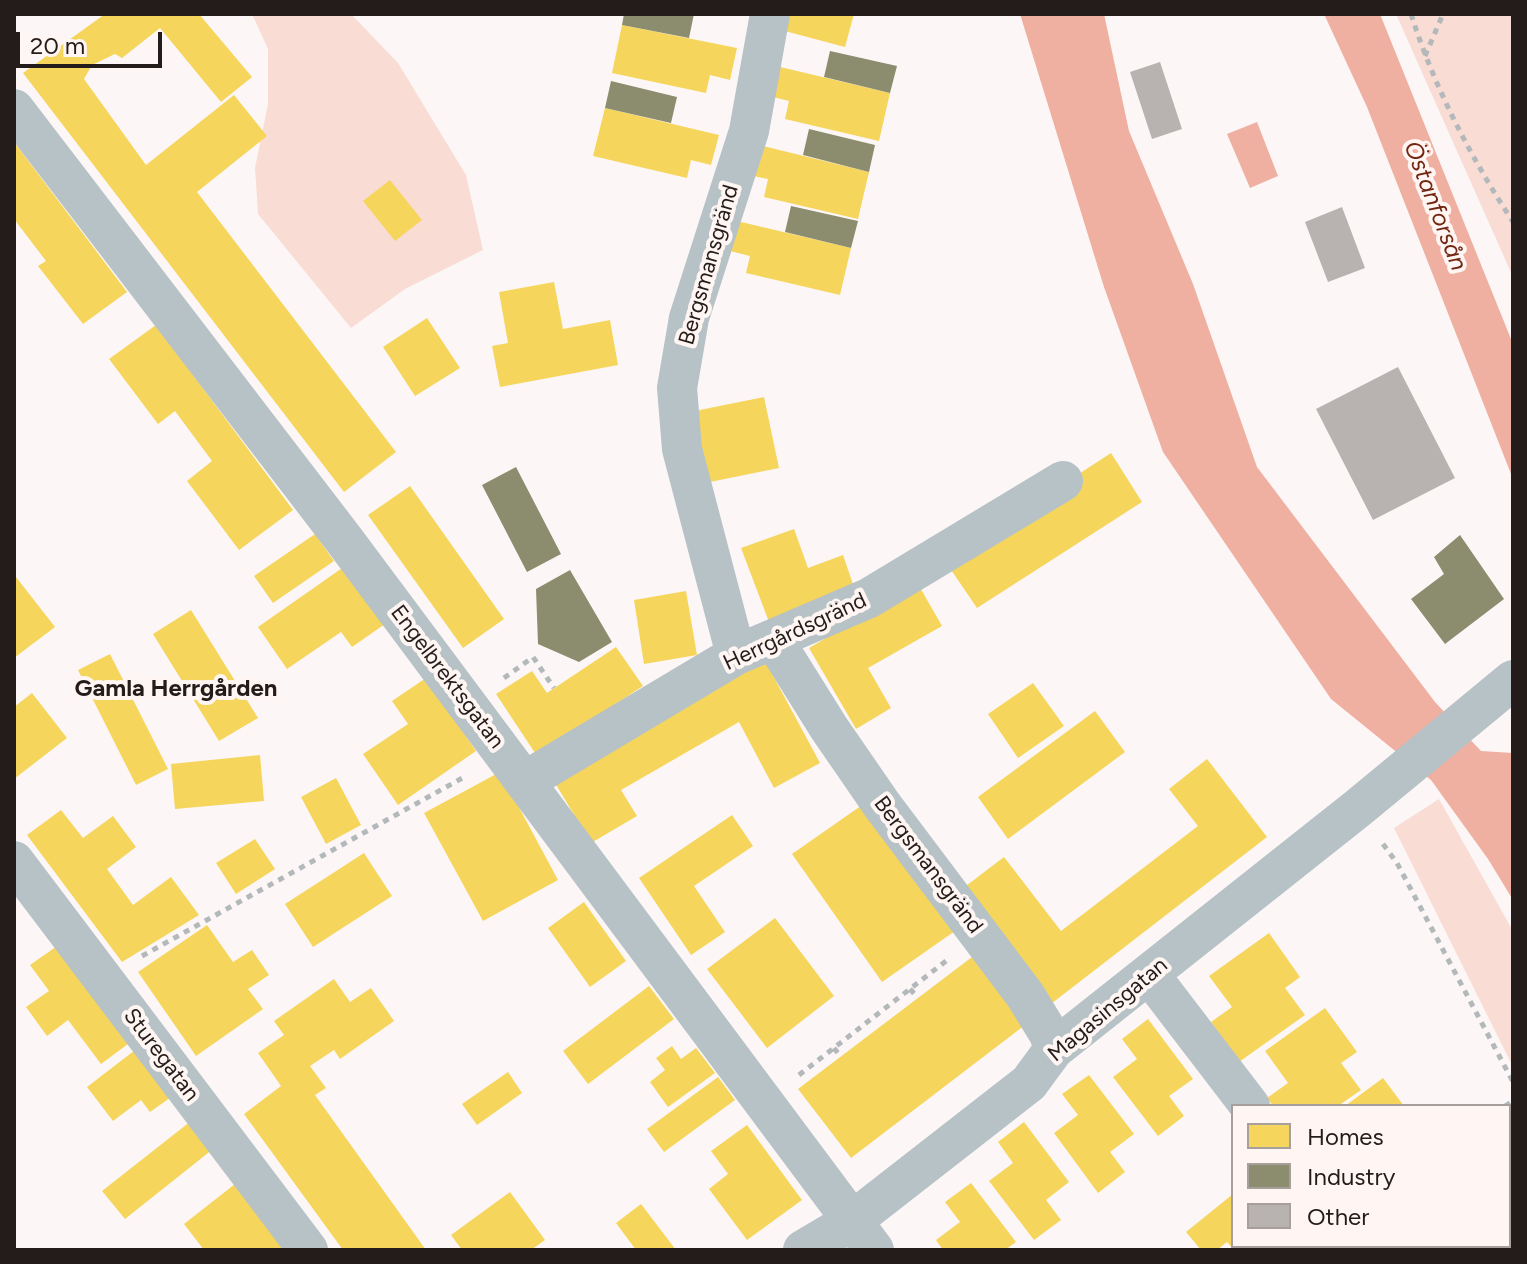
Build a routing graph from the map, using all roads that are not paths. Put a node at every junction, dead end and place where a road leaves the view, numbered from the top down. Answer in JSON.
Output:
{"nodes":[{"id":1,"x":770,"y":14,"type":"edge"},
{"id":2,"x":14,"y":109,"type":"edge"},
{"id":3,"x":1063,"y":481,"type":"dead end"},
{"id":4,"x":774,"y":640,"type":"junction"},
{"id":5,"x":736,"y":655,"type":"junction"},
{"id":6,"x":1513,"y":680,"type":"edge"},
{"id":7,"x":515,"y":767,"type":"junction"},
{"id":8,"x":14,"y":861,"type":"edge"},
{"id":9,"x":1149,"y":974,"type":"junction"},
{"id":10,"x":1054,"y":1049,"type":"junction"},
{"id":11,"x":1248,"y":1104,"type":"edge"},
{"id":12,"x":863,"y":1236,"type":"edge"},
{"id":13,"x":308,"y":1250,"type":"edge"},
{"id":14,"x":803,"y":1250,"type":"edge"}],
"edges":[{"from":1,"to":5,"type":"street","name":"Bergsmansgränd"},
{"from":2,"to":7,"type":"street","name":"Engelbrektsgatan"},
{"from":3,"to":4,"type":"street","name":"Herrgårdsgränd"},
{"from":4,"to":5,"type":"street","name":"Herrgårdsgränd"},
{"from":4,"to":10,"type":"street","name":"Bergsmansgränd"},
{"from":5,"to":7,"type":"street","name":"Herrgårdsgränd"},
{"from":6,"to":9,"type":"street","name":"Magasinsgatan"},
{"from":7,"to":12,"type":"street","name":"Engelbrektsgatan"},
{"from":8,"to":13,"type":"street","name":"Sturegatan"},
{"from":9,"to":10,"type":"street","name":"Magasinsgatan"},
{"from":9,"to":11,"type":"street"},
{"from":10,"to":12,"type":"street","name":"Magasinsgatan"},
{"from":12,"to":14,"type":"street","name":"Magasinsgatan"}]}
